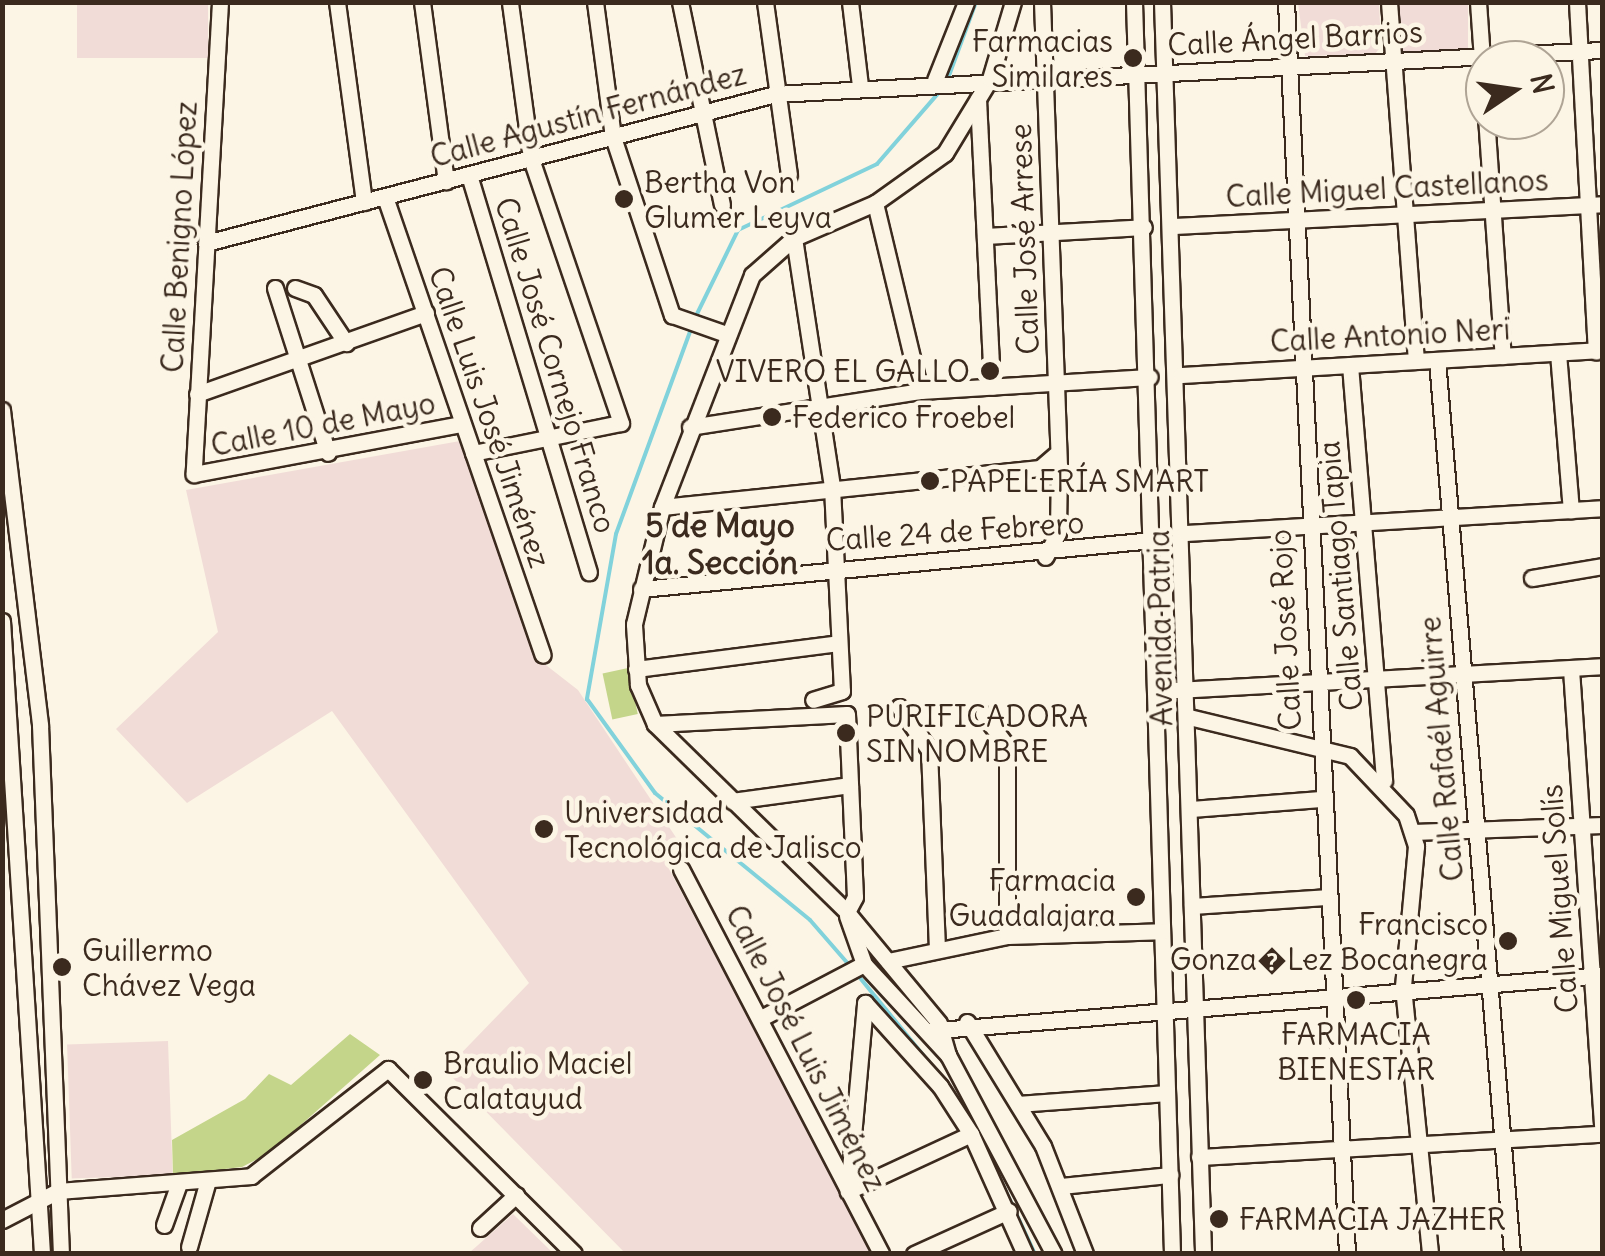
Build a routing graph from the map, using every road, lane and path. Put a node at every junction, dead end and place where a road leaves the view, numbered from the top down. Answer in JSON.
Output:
{"nodes":[{"id":1,"x":220,"y":2,"type":"edge"},
{"id":2,"x":337,"y":2,"type":"edge"},
{"id":3,"x":422,"y":2,"type":"edge"},
{"id":4,"x":510,"y":2,"type":"edge"},
{"id":5,"x":595,"y":2,"type":"edge"},
{"id":6,"x":680,"y":2,"type":"edge"},
{"id":7,"x":764,"y":2,"type":"edge"},
{"id":8,"x":850,"y":2,"type":"edge"},
{"id":9,"x":966,"y":2,"type":"edge"},
{"id":10,"x":1013,"y":2,"type":"edge"},
{"id":11,"x":1042,"y":2,"type":"edge"},
{"id":12,"x":1134,"y":2,"type":"edge"},
{"id":13,"x":1162,"y":2,"type":"edge"},
{"id":14,"x":1286,"y":2,"type":"edge"},
{"id":15,"x":1389,"y":2,"type":"edge"},
{"id":16,"x":1478,"y":2,"type":"edge"},
{"id":17,"x":1577,"y":2,"type":"edge"},
{"id":18,"x":1479,"y":40,"type":"edge"},
{"id":19,"x":1602,"y":50,"type":"edge"},
{"id":20,"x":1579,"y":52,"type":"junction"},
{"id":21,"x":1565,"y":53,"type":"edge"},
{"id":22,"x":1465,"y":57,"type":"edge"},
{"id":23,"x":1392,"y":60,"type":"junction"},
{"id":24,"x":1288,"y":68,"type":"junction"},
{"id":25,"x":1165,"y":73,"type":"junction"},
{"id":26,"x":1136,"y":74,"type":"junction"},
{"id":27,"x":1046,"y":76,"type":"junction"},
{"id":28,"x":985,"y":78,"type":"junction"},
{"id":29,"x":938,"y":80,"type":"junction"},
{"id":30,"x":860,"y":86,"type":"junction"},
{"id":31,"x":775,"y":94,"type":"junction"},
{"id":32,"x":978,"y":99,"type":"junction"},
{"id":33,"x":696,"y":114,"type":"junction"},
{"id":34,"x":613,"y":137,"type":"junction"},
{"id":35,"x":1486,"y":140,"type":"edge"},
{"id":36,"x":532,"y":158,"type":"junction"},
{"id":37,"x":789,"y":174,"type":"dead end"},
{"id":38,"x":469,"y":175,"type":"junction"},
{"id":39,"x":446,"y":180,"type":"junction"},
{"id":40,"x":385,"y":197,"type":"junction"},
{"id":41,"x":364,"y":202,"type":"junction"},
{"id":42,"x":875,"y":202,"type":"junction"},
{"id":43,"x":1595,"y":204,"type":"edge"},
{"id":44,"x":722,"y":205,"type":"dead end"},
{"id":45,"x":1491,"y":210,"type":"junction"},
{"id":46,"x":1405,"y":218,"type":"junction"},
{"id":47,"x":1294,"y":222,"type":"junction"},
{"id":48,"x":1174,"y":226,"type":"junction"},
{"id":49,"x":1144,"y":227,"type":"junction"},
{"id":50,"x":1051,"y":232,"type":"junction"},
{"id":51,"x":985,"y":236,"type":"junction"},
{"id":52,"x":794,"y":238,"type":"junction"},
{"id":53,"x":206,"y":243,"type":"junction"},
{"id":54,"x":275,"y":288,"type":"dead end"},
{"id":55,"x":295,"y":288,"type":"dead end"},
{"id":56,"x":426,"y":313,"type":"junction"},
{"id":57,"x":716,"y":331,"type":"junction"},
{"id":58,"x":346,"y":342,"type":"junction"},
{"id":59,"x":1599,"y":351,"type":"edge"},
{"id":60,"x":1558,"y":353,"type":"junction"},
{"id":61,"x":1503,"y":356,"type":"junction"},
{"id":62,"x":299,"y":360,"type":"junction"},
{"id":63,"x":1437,"y":360,"type":"junction"},
{"id":64,"x":1416,"y":362,"type":"junction"},
{"id":65,"x":1350,"y":366,"type":"junction"},
{"id":66,"x":1301,"y":368,"type":"junction"},
{"id":67,"x":1181,"y":376,"type":"junction"},
{"id":68,"x":1150,"y":377,"type":"junction"},
{"id":69,"x":1056,"y":383,"type":"junction"},
{"id":70,"x":992,"y":387,"type":"junction"},
{"id":71,"x":920,"y":391,"type":"junction"},
{"id":72,"x":197,"y":394,"type":"junction"},
{"id":73,"x":822,"y":402,"type":"junction"},
{"id":74,"x":2,"y":410,"type":"edge"},
{"id":75,"x":462,"y":424,"type":"junction"},
{"id":76,"x":690,"y":427,"type":"junction"},
{"id":77,"x":553,"y":439,"type":"junction"},
{"id":78,"x":328,"y":453,"type":"junction"},
{"id":79,"x":473,"y":453,"type":"junction"},
{"id":80,"x":1055,"y":455,"type":"junction"},
{"id":81,"x":1040,"y":468,"type":"junction"},
{"id":82,"x":194,"y":474,"type":"joint"},
{"id":83,"x":1057,"y":480,"type":"junction"},
{"id":84,"x":832,"y":486,"type":"junction"},
{"id":85,"x":662,"y":507,"type":"junction"},
{"id":86,"x":1602,"y":508,"type":"edge"},
{"id":87,"x":1572,"y":510,"type":"junction"},
{"id":88,"x":1449,"y":519,"type":"junction"},
{"id":89,"x":1364,"y":524,"type":"junction"},
{"id":90,"x":1308,"y":527,"type":"junction"},
{"id":91,"x":1058,"y":533,"type":"junction"},
{"id":92,"x":1186,"y":533,"type":"junction"},
{"id":93,"x":1152,"y":540,"type":"junction"},
{"id":94,"x":1078,"y":552,"type":"junction"},
{"id":95,"x":1046,"y":557,"type":"junction"},
{"id":96,"x":835,"y":565,"type":"junction"},
{"id":97,"x":1602,"y":566,"type":"edge"},
{"id":98,"x":589,"y":572,"type":"dead end"},
{"id":99,"x":1532,"y":578,"type":"dead end"},
{"id":100,"x":642,"y":590,"type":"junction"},
{"id":101,"x":27,"y":616,"type":"junction"},
{"id":102,"x":2,"y":619,"type":"edge"},
{"id":103,"x":838,"y":643,"type":"junction"},
{"id":104,"x":542,"y":655,"type":"dead end"},
{"id":105,"x":1602,"y":666,"type":"edge"},
{"id":106,"x":1571,"y":668,"type":"junction"},
{"id":107,"x":636,"y":669,"type":"junction"},
{"id":108,"x":1462,"y":678,"type":"junction"},
{"id":109,"x":1376,"y":681,"type":"junction"},
{"id":110,"x":1316,"y":684,"type":"junction"},
{"id":111,"x":1188,"y":689,"type":"junction"},
{"id":112,"x":1157,"y":691,"type":"junction"},
{"id":113,"x":813,"y":700,"type":"dead end"},
{"id":114,"x":899,"y":707,"type":"dead end"},
{"id":115,"x":983,"y":714,"type":"dead end"},
{"id":116,"x":1189,"y":718,"type":"junction"},
{"id":117,"x":655,"y":724,"type":"junction"},
{"id":118,"x":1319,"y":747,"type":"junction"},
{"id":119,"x":1384,"y":782,"type":"junction"},
{"id":120,"x":850,"y":785,"type":"junction"},
{"id":121,"x":1321,"y":799,"type":"junction"},
{"id":122,"x":732,"y":802,"type":"junction"},
{"id":123,"x":1190,"y":808,"type":"junction"},
{"id":124,"x":1602,"y":824,"type":"edge"},
{"id":125,"x":1581,"y":825,"type":"junction"},
{"id":126,"x":1475,"y":830,"type":"junction"},
{"id":127,"x":1414,"y":832,"type":"junction"},
{"id":128,"x":681,"y":868,"type":"dead end"},
{"id":129,"x":1326,"y":897,"type":"junction"},
{"id":130,"x":1192,"y":906,"type":"junction"},
{"id":131,"x":847,"y":912,"type":"junction"},
{"id":132,"x":1162,"y":931,"type":"junction"},
{"id":133,"x":1007,"y":936,"type":"junction"},
{"id":134,"x":937,"y":946,"type":"junction"},
{"id":135,"x":888,"y":960,"type":"junction"},
{"id":136,"x":855,"y":969,"type":"junction"},
{"id":137,"x":1596,"y":975,"type":"edge"},
{"id":138,"x":1488,"y":982,"type":"junction"},
{"id":139,"x":1403,"y":987,"type":"junction"},
{"id":140,"x":1331,"y":993,"type":"junction"},
{"id":141,"x":1194,"y":1002,"type":"junction"},
{"id":142,"x":1164,"y":1006,"type":"junction"},
{"id":143,"x":763,"y":1017,"type":"junction"},
{"id":144,"x":967,"y":1022,"type":"junction"},
{"id":145,"x":933,"y":1027,"type":"junction"},
{"id":146,"x":1167,"y":1093,"type":"junction"},
{"id":147,"x":1018,"y":1104,"type":"junction"},
{"id":148,"x":1602,"y":1126,"type":"edge"},
{"id":149,"x":970,"y":1134,"type":"junction"},
{"id":150,"x":1602,"y":1134,"type":"edge"},
{"id":151,"x":1501,"y":1140,"type":"junction"},
{"id":152,"x":1423,"y":1143,"type":"junction"},
{"id":153,"x":1340,"y":1149,"type":"junction"},
{"id":154,"x":1199,"y":1157,"type":"junction"},
{"id":155,"x":1170,"y":1175,"type":"junction"},
{"id":156,"x":207,"y":1184,"type":"junction"},
{"id":157,"x":178,"y":1186,"type":"junction"},
{"id":158,"x":1062,"y":1186,"type":"junction"},
{"id":159,"x":848,"y":1190,"type":"junction"},
{"id":160,"x":58,"y":1191,"type":"junction"},
{"id":161,"x":39,"y":1195,"type":"junction"},
{"id":162,"x":516,"y":1195,"type":"junction"},
{"id":163,"x":1009,"y":1211,"type":"junction"},
{"id":164,"x":2,"y":1220,"type":"edge"},
{"id":165,"x":164,"y":1225,"type":"dead end"},
{"id":166,"x":480,"y":1228,"type":"dead end"},
{"id":167,"x":188,"y":1247,"type":"dead end"},
{"id":168,"x":42,"y":1254,"type":"edge"},
{"id":169,"x":60,"y":1254,"type":"edge"},
{"id":170,"x":574,"y":1254,"type":"edge"},
{"id":171,"x":881,"y":1254,"type":"edge"},
{"id":172,"x":914,"y":1254,"type":"edge"},
{"id":173,"x":1026,"y":1254,"type":"edge"},
{"id":174,"x":1054,"y":1254,"type":"edge"},
{"id":175,"x":1084,"y":1254,"type":"edge"},
{"id":176,"x":1172,"y":1254,"type":"edge"},
{"id":177,"x":1203,"y":1254,"type":"edge"},
{"id":178,"x":1347,"y":1254,"type":"edge"},
{"id":179,"x":1430,"y":1254,"type":"edge"},
{"id":180,"x":1512,"y":1254,"type":"edge"}],
"edges":[{"from":1,"to":53,"type":"street","name":"Calle Benigno López"},
{"from":2,"to":41,"type":"street"},
{"from":3,"to":39,"type":"street"},
{"from":4,"to":36,"type":"street"},
{"from":5,"to":34,"type":"street"},
{"from":6,"to":33,"type":"street"},
{"from":7,"to":31,"type":"street"},
{"from":8,"to":30,"type":"street"},
{"from":9,"to":29,"type":"street"},
{"from":10,"to":28,"type":"street"},
{"from":11,"to":27,"type":"street","name":"Calle José Arrese"},
{"from":12,"to":26,"type":"street","name":"Avenida Patria"},
{"from":13,"to":25,"type":"street","name":"Avenida Patria"},
{"from":14,"to":24,"type":"street","name":"Calle José Rojo"},
{"from":15,"to":23,"type":"street"},
{"from":16,"to":18,"type":"street"},
{"from":17,"to":20,"type":"street"},
{"from":19,"to":20,"type":"street","name":"Calle Ángel Barrios"},
{"from":20,"to":21,"type":"street","name":"Calle Ángel Barrios"},
{"from":20,"to":43,"type":"street"},
{"from":22,"to":23,"type":"street","name":"Calle Ángel Barrios"},
{"from":23,"to":24,"type":"street","name":"Calle Ángel Barrios"},
{"from":23,"to":46,"type":"street"},
{"from":24,"to":25,"type":"street","name":"Calle Ángel Barrios"},
{"from":24,"to":47,"type":"street","name":"Calle José Rojo"},
{"from":25,"to":26,"type":"street","name":"Calle Ángel Barrios"},
{"from":25,"to":48,"type":"street","name":"Avenida Patria"},
{"from":26,"to":27,"type":"street","name":"Calle Ángel Barrios"},
{"from":26,"to":49,"type":"street","name":"Avenida Patria"},
{"from":27,"to":28,"type":"street","name":"Calle Ángel Barrios"},
{"from":27,"to":50,"type":"street","name":"Calle José Arrese"},
{"from":28,"to":29,"type":"street","name":"Calle Agustín Fernández"},
{"from":28,"to":32,"type":"street"},
{"from":29,"to":30,"type":"street","name":"Calle Agustín Fernández"},
{"from":30,"to":31,"type":"street","name":"Calle Agustín Fernández"},
{"from":31,"to":33,"type":"street","name":"Calle Agustín Fernández"},
{"from":31,"to":37,"type":"street"},
{"from":32,"to":42,"type":"street"},
{"from":32,"to":51,"type":"street"},
{"from":33,"to":34,"type":"street","name":"Calle Agustín Fernández"},
{"from":33,"to":44,"type":"street"},
{"from":34,"to":36,"type":"street","name":"Calle Agustín Fernández"},
{"from":34,"to":57,"type":"street"},
{"from":35,"to":45,"type":"street"},
{"from":36,"to":38,"type":"street","name":"Calle Agustín Fernández"},
{"from":36,"to":77,"type":"street"},
{"from":38,"to":39,"type":"street","name":"Calle Agustín Fernández"},
{"from":38,"to":77,"type":"street","name":"Calle José Cornejo Franco"},
{"from":39,"to":40,"type":"street","name":"Calle Agustín Fernández"},
{"from":40,"to":41,"type":"street","name":"Calle Agustín Fernández"},
{"from":40,"to":56,"type":"street","name":"Calle Luis José Jiménez"},
{"from":41,"to":53,"type":"street","name":"Calle Agustín Fernández"},
{"from":42,"to":52,"type":"street"},
{"from":42,"to":71,"type":"street"},
{"from":43,"to":45,"type":"street","name":"Calle Miguel Castellanos"},
{"from":43,"to":59,"type":"street"},
{"from":45,"to":46,"type":"street","name":"Calle Miguel Castellanos"},
{"from":45,"to":61,"type":"street"},
{"from":46,"to":47,"type":"street","name":"Calle Miguel Castellanos"},
{"from":46,"to":64,"type":"street"},
{"from":47,"to":48,"type":"street","name":"Calle Miguel Castellanos"},
{"from":47,"to":66,"type":"street","name":"Calle José Rojo"},
{"from":48,"to":67,"type":"street","name":"Avenida Patria"},
{"from":49,"to":50,"type":"street"},
{"from":49,"to":68,"type":"street","name":"Avenida Patria"},
{"from":50,"to":51,"type":"street"},
{"from":50,"to":69,"type":"street","name":"Calle José Arrese"},
{"from":51,"to":70,"type":"street"},
{"from":52,"to":57,"type":"street"},
{"from":52,"to":73,"type":"street"},
{"from":53,"to":72,"type":"street","name":"Calle Benigno López"},
{"from":54,"to":62,"type":"street"},
{"from":55,"to":58,"type":"street"},
{"from":56,"to":58,"type":"street"},
{"from":56,"to":75,"type":"street","name":"Calle Luis José Jiménez"},
{"from":57,"to":76,"type":"street"},
{"from":58,"to":62,"type":"street"},
{"from":59,"to":60,"type":"street","name":"Calle Antonio Neri"},
{"from":60,"to":61,"type":"street","name":"Calle Antonio Neri"},
{"from":60,"to":87,"type":"street"},
{"from":61,"to":63,"type":"street","name":"Calle Antonio Neri"},
{"from":62,"to":72,"type":"street"},
{"from":62,"to":78,"type":"street"},
{"from":63,"to":64,"type":"street","name":"Calle Antonio Neri"},
{"from":63,"to":88,"type":"street","name":"Calle Rafaél Aguirre"},
{"from":64,"to":65,"type":"street","name":"Calle Antonio Neri"},
{"from":65,"to":66,"type":"street","name":"Calle Antonio Neri"},
{"from":65,"to":89,"type":"street","name":"Calle Santiago Tapia"},
{"from":66,"to":67,"type":"street","name":"Calle Antonio Neri"},
{"from":66,"to":90,"type":"street","name":"Calle José Rojo"},
{"from":67,"to":92,"type":"street","name":"Avenida Patria"},
{"from":68,"to":69,"type":"street"},
{"from":68,"to":93,"type":"street","name":"Avenida Patria"},
{"from":69,"to":70,"type":"street"},
{"from":69,"to":80,"type":"street","name":"Calle José Arrese"},
{"from":70,"to":71,"type":"street"},
{"from":71,"to":73,"type":"street"},
{"from":72,"to":82,"type":"street","name":"Calle Benigno López"},
{"from":73,"to":76,"type":"street"},
{"from":73,"to":84,"type":"street"},
{"from":74,"to":101,"type":"street"},
{"from":75,"to":78,"type":"street","name":"Calle 10 de Mayo"},
{"from":75,"to":79,"type":"street","name":"Calle Luis José Jiménez"},
{"from":76,"to":85,"type":"street"},
{"from":77,"to":79,"type":"street"},
{"from":77,"to":98,"type":"street","name":"Calle José Cornejo Franco"},
{"from":78,"to":82,"type":"street","name":"Calle 10 de Mayo"},
{"from":79,"to":104,"type":"street","name":"Calle Luis José Jiménez"},
{"from":80,"to":81,"type":"street"},
{"from":80,"to":83,"type":"street","name":"Calle José Arrese"},
{"from":81,"to":83,"type":"street"},
{"from":81,"to":84,"type":"street"},
{"from":83,"to":91,"type":"street","name":"Calle José Arrese"},
{"from":84,"to":85,"type":"street"},
{"from":84,"to":96,"type":"street"},
{"from":85,"to":100,"type":"street"},
{"from":86,"to":87,"type":"street"},
{"from":87,"to":88,"type":"street"},
{"from":88,"to":89,"type":"street"},
{"from":88,"to":108,"type":"street","name":"Calle Rafaél Aguirre"},
{"from":89,"to":90,"type":"street"},
{"from":89,"to":109,"type":"street","name":"Calle Santiago Tapia"},
{"from":90,"to":92,"type":"street"},
{"from":90,"to":110,"type":"street","name":"Calle José Rojo"},
{"from":91,"to":94,"type":"street"},
{"from":91,"to":95,"type":"street","name":"Calle José Arrese"},
{"from":92,"to":111,"type":"street","name":"Avenida Patria"},
{"from":93,"to":94,"type":"street","name":"Calle 24 de Febrero"},
{"from":93,"to":112,"type":"street","name":"Avenida Patria"},
{"from":94,"to":95,"type":"street","name":"Calle 24 de Febrero"},
{"from":95,"to":96,"type":"street","name":"Calle 24 de Febrero"},
{"from":96,"to":100,"type":"street","name":"Calle 24 de Febrero"},
{"from":96,"to":103,"type":"street"},
{"from":97,"to":99,"type":"street"},
{"from":100,"to":107,"type":"street"},
{"from":101,"to":102,"type":"street"},
{"from":101,"to":160,"type":"street"},
{"from":102,"to":161,"type":"street"},
{"from":103,"to":107,"type":"street"},
{"from":103,"to":113,"type":"street"},
{"from":105,"to":106,"type":"street"},
{"from":106,"to":108,"type":"street"},
{"from":106,"to":125,"type":"street","name":"Calle Miguel Solís"},
{"from":107,"to":117,"type":"street"},
{"from":108,"to":109,"type":"street"},
{"from":108,"to":126,"type":"street","name":"Calle Rafaél Aguirre"},
{"from":109,"to":110,"type":"street"},
{"from":109,"to":119,"type":"street","name":"Calle Santiago Tapia"},
{"from":110,"to":111,"type":"street"},
{"from":110,"to":118,"type":"street","name":"Calle José Rojo"},
{"from":111,"to":112,"type":"street"},
{"from":111,"to":116,"type":"street","name":"Avenida Patria"},
{"from":112,"to":132,"type":"street","name":"Avenida Patria"},
{"from":114,"to":134,"type":"street"},
{"from":115,"to":133,"type":"street"},
{"from":116,"to":118,"type":"street"},
{"from":116,"to":123,"type":"street","name":"Avenida Patria"},
{"from":117,"to":120,"type":"street"},
{"from":117,"to":122,"type":"street"},
{"from":118,"to":119,"type":"street"},
{"from":118,"to":121,"type":"street","name":"Calle José Rojo"},
{"from":119,"to":127,"type":"street"},
{"from":120,"to":122,"type":"street"},
{"from":120,"to":131,"type":"street"},
{"from":121,"to":123,"type":"street"},
{"from":121,"to":129,"type":"street","name":"Calle José Rojo"},
{"from":122,"to":131,"type":"street"},
{"from":123,"to":130,"type":"street","name":"Avenida Patria"},
{"from":124,"to":125,"type":"street"},
{"from":125,"to":126,"type":"street"},
{"from":125,"to":137,"type":"street","name":"Calle Miguel Solís"},
{"from":126,"to":127,"type":"street"},
{"from":126,"to":138,"type":"street","name":"Calle Rafaél Aguirre"},
{"from":127,"to":139,"type":"street"},
{"from":128,"to":143,"type":"street","name":"Calle José Luis Jiménez"},
{"from":129,"to":130,"type":"street"},
{"from":129,"to":140,"type":"street","name":"Calle José Rojo"},
{"from":130,"to":141,"type":"street","name":"Avenida Patria"},
{"from":131,"to":135,"type":"street"},
{"from":131,"to":136,"type":"street"},
{"from":132,"to":133,"type":"street"},
{"from":132,"to":142,"type":"street","name":"Avenida Patria"},
{"from":133,"to":134,"type":"street"},
{"from":134,"to":135,"type":"street"},
{"from":135,"to":145,"type":"street"},
{"from":136,"to":143,"type":"street"},
{"from":136,"to":145,"type":"street"},
{"from":137,"to":138,"type":"street"},
{"from":137,"to":148,"type":"street","name":"Calle Miguel Solís"},
{"from":138,"to":139,"type":"street"},
{"from":138,"to":151,"type":"street","name":"Calle Rafaél Aguirre"},
{"from":139,"to":140,"type":"street"},
{"from":139,"to":152,"type":"street"},
{"from":140,"to":141,"type":"street"},
{"from":140,"to":153,"type":"street","name":"Calle José Rojo"},
{"from":141,"to":142,"type":"street"},
{"from":141,"to":154,"type":"street","name":"Avenida Patria"},
{"from":142,"to":144,"type":"street"},
{"from":142,"to":146,"type":"street","name":"Avenida Patria"},
{"from":143,"to":159,"type":"street","name":"Calle José Luis Jiménez"},
{"from":144,"to":145,"type":"street"},
{"from":144,"to":147,"type":"street"},
{"from":145,"to":174,"type":"street"},
{"from":146,"to":147,"type":"street"},
{"from":146,"to":155,"type":"street","name":"Avenida Patria"},
{"from":147,"to":158,"type":"street"},
{"from":149,"to":159,"type":"street"},
{"from":149,"to":159,"type":"street"},
{"from":149,"to":163,"type":"street"},
{"from":150,"to":151,"type":"street"},
{"from":151,"to":152,"type":"street"},
{"from":151,"to":180,"type":"street","name":"Calle Rafaél Aguirre"},
{"from":152,"to":153,"type":"street"},
{"from":152,"to":179,"type":"street"},
{"from":153,"to":154,"type":"street"},
{"from":153,"to":178,"type":"street","name":"Calle José Rojo"},
{"from":154,"to":177,"type":"street","name":"Avenida Patria"},
{"from":155,"to":158,"type":"street"},
{"from":155,"to":176,"type":"street","name":"Avenida Patria"},
{"from":156,"to":157,"type":"street"},
{"from":156,"to":162,"type":"street"},
{"from":156,"to":167,"type":"street"},
{"from":157,"to":160,"type":"street"},
{"from":157,"to":165,"type":"street"},
{"from":158,"to":175,"type":"street"},
{"from":159,"to":171,"type":"street","name":"Calle José Luis Jiménez"},
{"from":160,"to":161,"type":"street"},
{"from":160,"to":169,"type":"street"},
{"from":161,"to":164,"type":"street"},
{"from":161,"to":168,"type":"street"},
{"from":162,"to":166,"type":"street"},
{"from":162,"to":170,"type":"street"},
{"from":163,"to":172,"type":"street"},
{"from":163,"to":173,"type":"street"}]}
